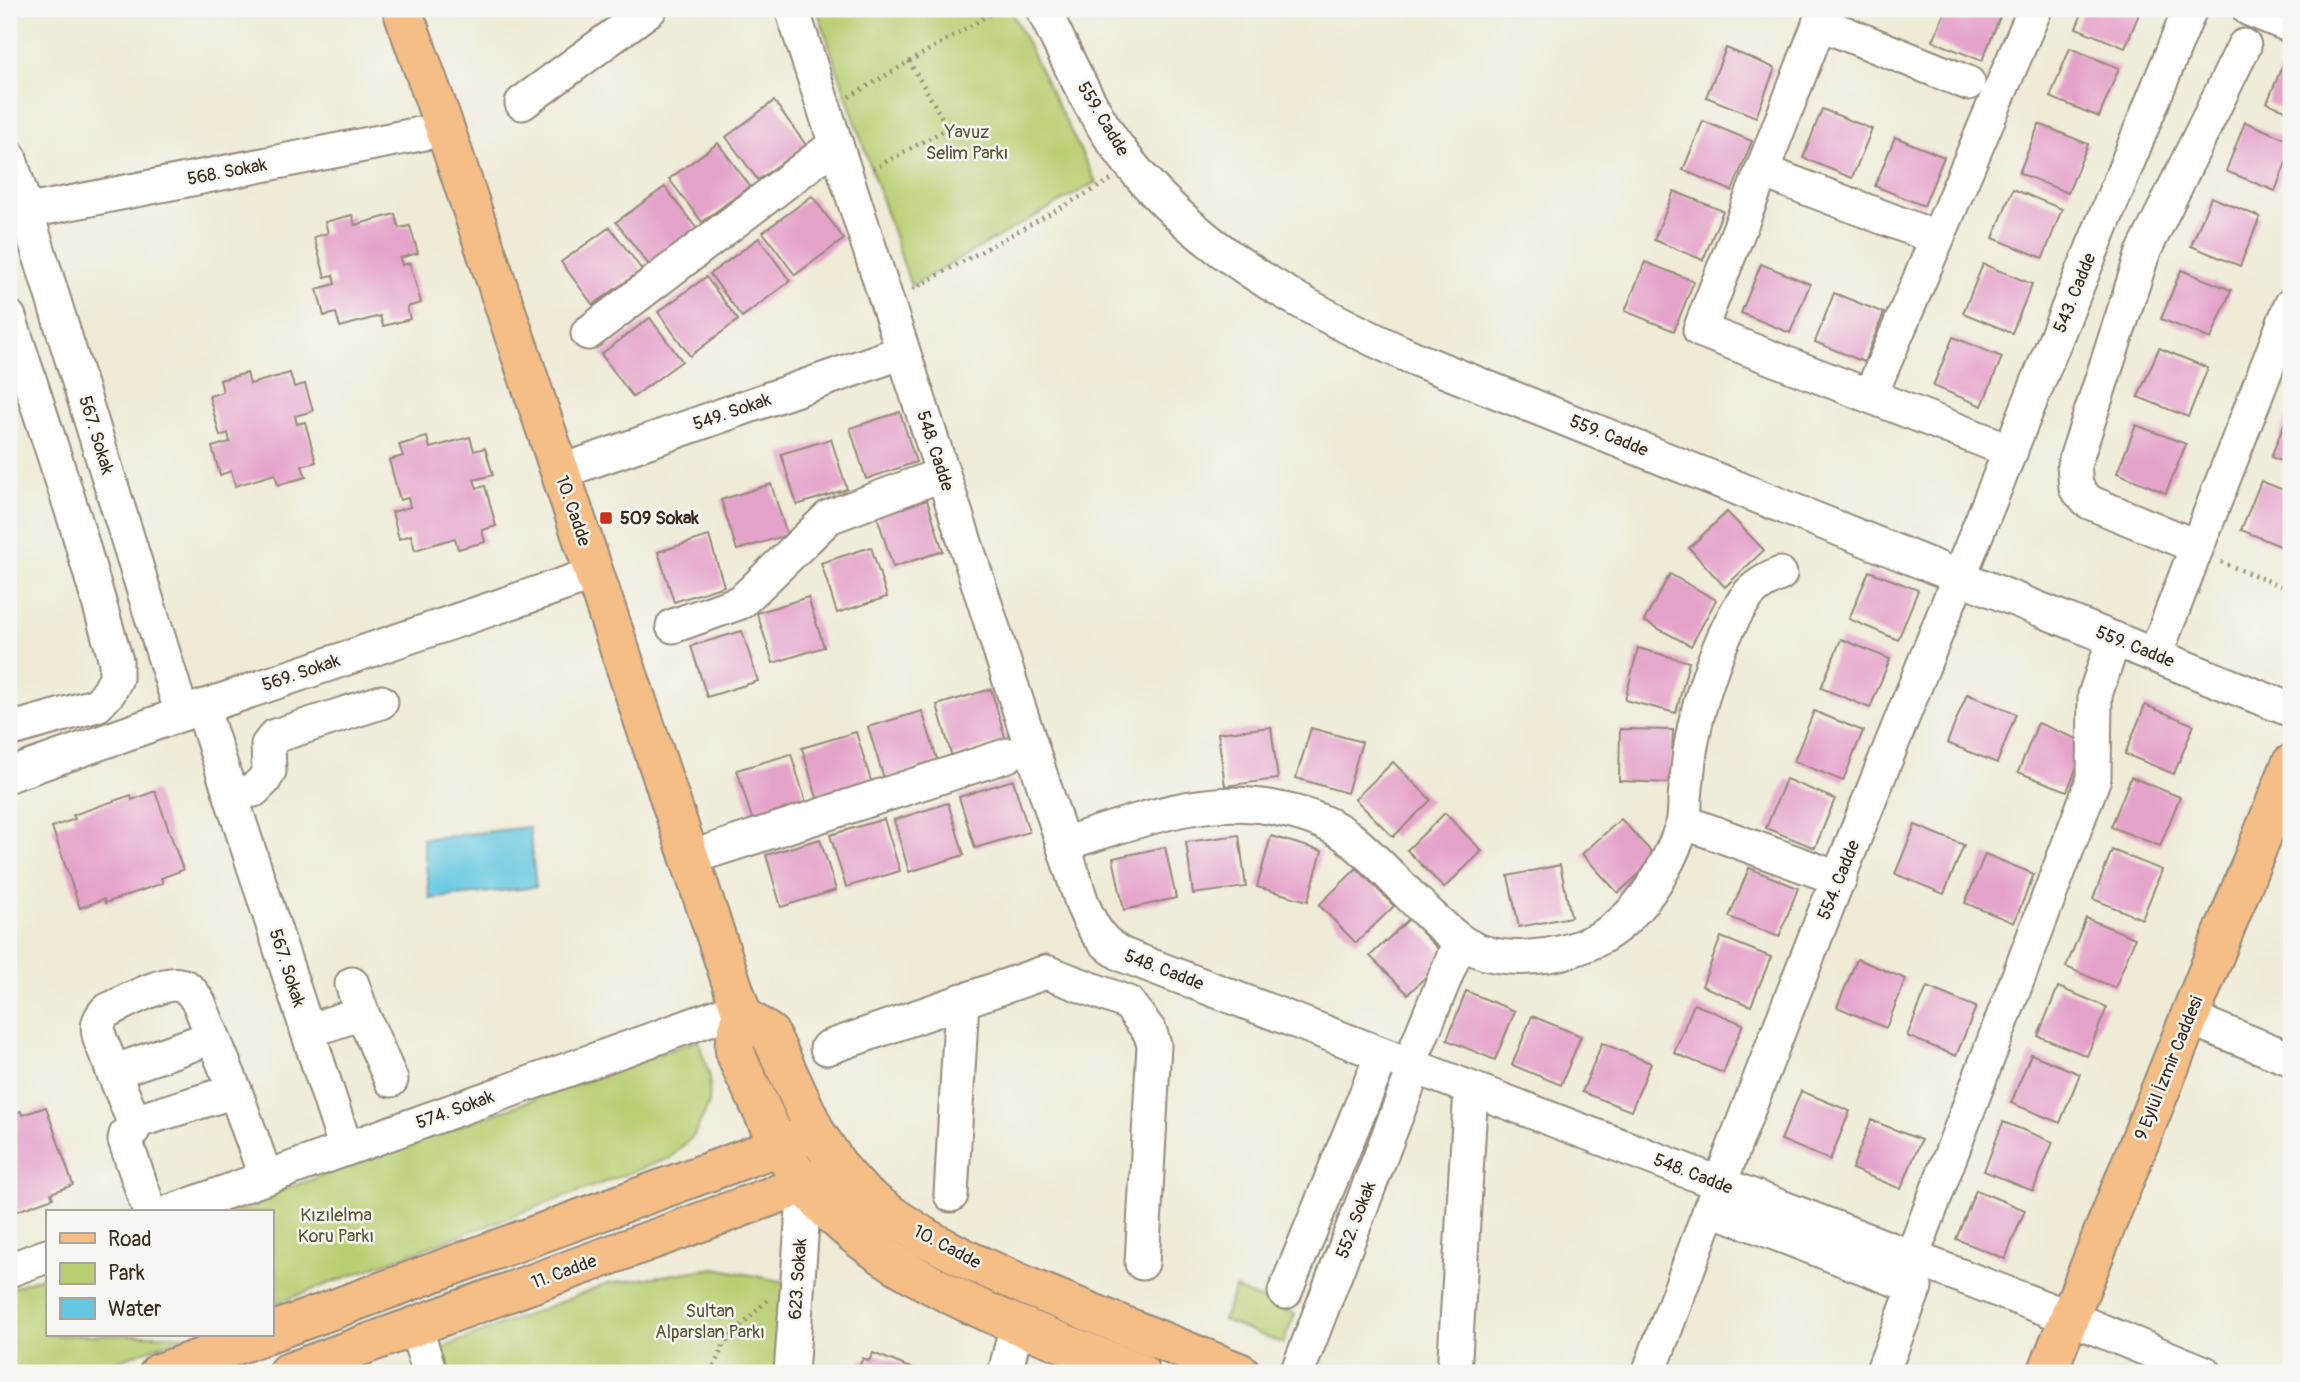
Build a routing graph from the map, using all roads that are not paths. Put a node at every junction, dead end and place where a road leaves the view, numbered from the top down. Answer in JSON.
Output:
{"nodes":[{"id":1,"x":402,"y":9,"type":"edge"},
{"id":2,"x":650,"y":9,"type":"edge"},
{"id":3,"x":792,"y":9,"type":"edge"},
{"id":4,"x":1043,"y":9,"type":"edge"},
{"id":5,"x":2035,"y":9,"type":"edge"},
{"id":6,"x":2190,"y":9,"type":"edge"},
{"id":7,"x":2249,"y":9,"type":"edge"},
{"id":8,"x":1822,"y":16,"type":"edge"},
{"id":9,"x":2291,"y":26,"type":"edge"},
{"id":10,"x":2244,"y":46,"type":"dead end"},
{"id":11,"x":1968,"y":83,"type":"dead end"},
{"id":12,"x":522,"y":103,"type":"dead end"},
{"id":13,"x":445,"y":129,"type":"junction"},
{"id":14,"x":836,"y":144,"type":"junction"},
{"id":15,"x":9,"y":156,"type":"edge"},
{"id":16,"x":1762,"y":171,"type":"junction"},
{"id":17,"x":18,"y":214,"type":"edge"},
{"id":18,"x":1937,"y":238,"type":"junction"},
{"id":19,"x":2291,"y":305,"type":"edge"},
{"id":20,"x":9,"y":317,"type":"edge"},
{"id":21,"x":588,"y":333,"type":"dead end"},
{"id":22,"x":904,"y":352,"type":"junction"},
{"id":23,"x":1870,"y":396,"type":"junction"},
{"id":24,"x":2011,"y":451,"type":"junction"},
{"id":25,"x":560,"y":472,"type":"junction"},
{"id":26,"x":943,"y":474,"type":"junction"},
{"id":27,"x":2196,"y":550,"type":"junction"},
{"id":28,"x":594,"y":575,"type":"junction"},
{"id":29,"x":1780,"y":575,"type":"dead end"},
{"id":30,"x":1960,"y":577,"type":"junction"},
{"id":31,"x":673,"y":626,"type":"dead end"},
{"id":32,"x":2115,"y":639,"type":"junction"},
{"id":33,"x":2155,"y":655,"type":"junction"},
{"id":34,"x":381,"y":702,"type":"dead end"},
{"id":35,"x":192,"y":710,"type":"junction"},
{"id":36,"x":2291,"y":710,"type":"edge"},
{"id":37,"x":9,"y":730,"type":"edge"},
{"id":38,"x":1008,"y":755,"type":"dead end"},
{"id":39,"x":2291,"y":764,"type":"edge"},
{"id":40,"x":9,"y":775,"type":"edge"},
{"id":41,"x":231,"y":796,"type":"junction"},
{"id":42,"x":1684,"y":822,"type":"junction"},
{"id":43,"x":1063,"y":844,"type":"junction"},
{"id":44,"x":690,"y":858,"type":"junction"},
{"id":45,"x":1840,"y":878,"type":"junction"},
{"id":46,"x":1460,"y":942,"type":"junction"},
{"id":47,"x":1144,"y":963,"type":"junction"},
{"id":48,"x":962,"y":1000,"type":"junction"},
{"id":49,"x":1128,"y":1003,"type":"junction"},
{"id":50,"x":741,"y":1011,"type":"junction"},
{"id":51,"x":2189,"y":1018,"type":"junction"},
{"id":52,"x":308,"y":1031,"type":"junction"},
{"id":53,"x":213,"y":1037,"type":"junction"},
{"id":54,"x":827,"y":1048,"type":"dead end"},
{"id":55,"x":1382,"y":1055,"type":"junction"},
{"id":56,"x":1416,"y":1056,"type":"junction"},
{"id":57,"x":2291,"y":1059,"type":"edge"},
{"id":58,"x":113,"y":1072,"type":"junction"},
{"id":59,"x":391,"y":1080,"type":"dead end"},
{"id":60,"x":1471,"y":1088,"type":"junction"},
{"id":61,"x":235,"y":1091,"type":"junction"},
{"id":62,"x":134,"y":1122,"type":"junction"},
{"id":63,"x":816,"y":1133,"type":"junction"},
{"id":64,"x":779,"y":1146,"type":"junction"},
{"id":65,"x":346,"y":1149,"type":"junction"},
{"id":66,"x":842,"y":1171,"type":"junction"},
{"id":67,"x":266,"y":1178,"type":"junction"},
{"id":68,"x":805,"y":1184,"type":"junction"},
{"id":69,"x":951,"y":1195,"type":"dead end"},
{"id":70,"x":1714,"y":1196,"type":"junction"},
{"id":71,"x":149,"y":1210,"type":"edge"},
{"id":72,"x":176,"y":1210,"type":"edge"},
{"id":73,"x":46,"y":1256,"type":"edge"},
{"id":74,"x":1912,"y":1258,"type":"junction"},
{"id":75,"x":1142,"y":1263,"type":"dead end"},
{"id":76,"x":9,"y":1270,"type":"edge"},
{"id":77,"x":1285,"y":1292,"type":"dead end"},
{"id":78,"x":2068,"y":1317,"type":"junction"},
{"id":79,"x":1017,"y":1324,"type":"junction"},
{"id":80,"x":415,"y":1326,"type":"junction"},
{"id":81,"x":273,"y":1331,"type":"edge"},
{"id":82,"x":261,"y":1336,"type":"edge"},
{"id":83,"x":159,"y":1373,"type":"edge"},
{"id":84,"x":287,"y":1373,"type":"edge"},
{"id":85,"x":430,"y":1373,"type":"edge"},
{"id":86,"x":791,"y":1373,"type":"edge"},
{"id":87,"x":1005,"y":1373,"type":"edge"},
{"id":88,"x":1140,"y":1373,"type":"edge"},
{"id":89,"x":1241,"y":1373,"type":"edge"},
{"id":90,"x":1297,"y":1373,"type":"edge"},
{"id":91,"x":1454,"y":1373,"type":"edge"},
{"id":92,"x":1649,"y":1373,"type":"edge"},
{"id":93,"x":1882,"y":1373,"type":"edge"},
{"id":94,"x":2047,"y":1373,"type":"edge"},
{"id":95,"x":2205,"y":1373,"type":"edge"}],
"edges":[{"from":1,"to":13,"type":"main road","name":"10. Cadde"},
{"from":2,"to":12,"type":"street"},
{"from":3,"to":14,"type":"street","name":"548. Cadde"},
{"from":4,"to":30,"type":"street","name":"559. Cadde"},
{"from":5,"to":18,"type":"street"},
{"from":6,"to":24,"type":"street","name":"543. Cadde"},
{"from":7,"to":9,"type":"street"},
{"from":8,"to":11,"type":"street"},
{"from":8,"to":16,"type":"street"},
{"from":10,"to":27,"type":"street"},
{"from":13,"to":17,"type":"street","name":"568. Sokak"},
{"from":13,"to":25,"type":"main road","name":"10. Cadde"},
{"from":14,"to":21,"type":"street"},
{"from":14,"to":22,"type":"street","name":"548. Cadde"},
{"from":15,"to":17,"type":"street","name":"567. Sokak"},
{"from":16,"to":18,"type":"street"},
{"from":16,"to":23,"type":"street"},
{"from":17,"to":35,"type":"street","name":"567. Sokak"},
{"from":18,"to":23,"type":"street"},
{"from":19,"to":27,"type":"street"},
{"from":20,"to":37,"type":"street"},
{"from":22,"to":25,"type":"street","name":"549. Sokak"},
{"from":22,"to":26,"type":"street","name":"548. Cadde"},
{"from":23,"to":24,"type":"street"},
{"from":24,"to":30,"type":"street","name":"543. Cadde"},
{"from":25,"to":28,"type":"main road","name":"10. Cadde"},
{"from":26,"to":31,"type":"street"},
{"from":26,"to":43,"type":"street","name":"548. Cadde"},
{"from":27,"to":33,"type":"street"},
{"from":28,"to":35,"type":"street","name":"569. Sokak"},
{"from":28,"to":44,"type":"main road","name":"10. Cadde"},
{"from":29,"to":42,"type":"street"},
{"from":30,"to":32,"type":"street","name":"559. Cadde"},
{"from":30,"to":45,"type":"street","name":"554. Cadde"},
{"from":32,"to":33,"type":"street","name":"559. Cadde"},
{"from":32,"to":74,"type":"street"},
{"from":33,"to":36,"type":"street","name":"559. Cadde"},
{"from":34,"to":41,"type":"street"},
{"from":35,"to":40,"type":"street","name":"569. Sokak"},
{"from":35,"to":41,"type":"street","name":"567. Sokak"},
{"from":38,"to":44,"type":"street"},
{"from":39,"to":51,"type":"main road","name":"9 Eylül İzmir Caddesi"},
{"from":41,"to":52,"type":"street","name":"567. Sokak"},
{"from":42,"to":45,"type":"street"},
{"from":42,"to":46,"type":"street"},
{"from":43,"to":46,"type":"street"},
{"from":43,"to":47,"type":"street","name":"548. Cadde"},
{"from":44,"to":50,"type":"main road","name":"10. Cadde"},
{"from":45,"to":70,"type":"street","name":"554. Cadde"},
{"from":46,"to":56,"type":"street","name":"552. Sokak"},
{"from":47,"to":49,"type":"street"},
{"from":47,"to":55,"type":"street","name":"548. Cadde"},
{"from":48,"to":49,"type":"street"},
{"from":48,"to":54,"type":"street"},
{"from":48,"to":69,"type":"street"},
{"from":49,"to":75,"type":"street"},
{"from":50,"to":63,"type":"main road","name":"10. Cadde"},
{"from":50,"to":64,"type":"main road"},
{"from":50,"to":65,"type":"street","name":"574. Sokak"},
{"from":51,"to":57,"type":"street"},
{"from":51,"to":78,"type":"main road","name":"9 Eylül İzmir Caddesi"},
{"from":52,"to":59,"type":"street"},
{"from":52,"to":65,"type":"street","name":"567. Sokak"},
{"from":53,"to":58,"type":"street"},
{"from":53,"to":58,"type":"street"},
{"from":53,"to":61,"type":"street"},
{"from":55,"to":56,"type":"street","name":"548. Cadde"},
{"from":55,"to":77,"type":"street"},
{"from":56,"to":60,"type":"street","name":"548. Cadde"},
{"from":56,"to":90,"type":"street","name":"552. Sokak"},
{"from":58,"to":62,"type":"street"},
{"from":60,"to":70,"type":"street","name":"548. Cadde"},
{"from":60,"to":91,"type":"street"},
{"from":61,"to":62,"type":"street"},
{"from":61,"to":67,"type":"street"},
{"from":62,"to":71,"type":"street"},
{"from":63,"to":64,"type":"main road"},
{"from":63,"to":66,"type":"main road","name":"10. Cadde"},
{"from":64,"to":68,"type":"main road"},
{"from":64,"to":81,"type":"main road"},
{"from":65,"to":67,"type":"street","name":"574. Sokak"},
{"from":66,"to":68,"type":"main road","name":"11. Cadde"},
{"from":66,"to":89,"type":"main road","name":"10. Cadde"},
{"from":67,"to":72,"type":"street","name":"574. Sokak"},
{"from":68,"to":79,"type":"main road"},
{"from":68,"to":80,"type":"main road","name":"11. Cadde"},
{"from":68,"to":86,"type":"street","name":"623. Sokak"},
{"from":70,"to":74,"type":"street","name":"548. Cadde"},
{"from":70,"to":92,"type":"street","name":"554. Cadde"},
{"from":70,"to":93,"type":"street"},
{"from":73,"to":76,"type":"street"},
{"from":74,"to":78,"type":"street","name":"548. Cadde"},
{"from":78,"to":94,"type":"main road","name":"9 Eylül İzmir Caddesi"},
{"from":78,"to":95,"type":"street","name":"548. Cadde"},
{"from":79,"to":87,"type":"street"},
{"from":79,"to":88,"type":"main road"},
{"from":80,"to":84,"type":"main road","name":"11. Cadde"},
{"from":80,"to":85,"type":"street"},
{"from":82,"to":83,"type":"main road"}]}
